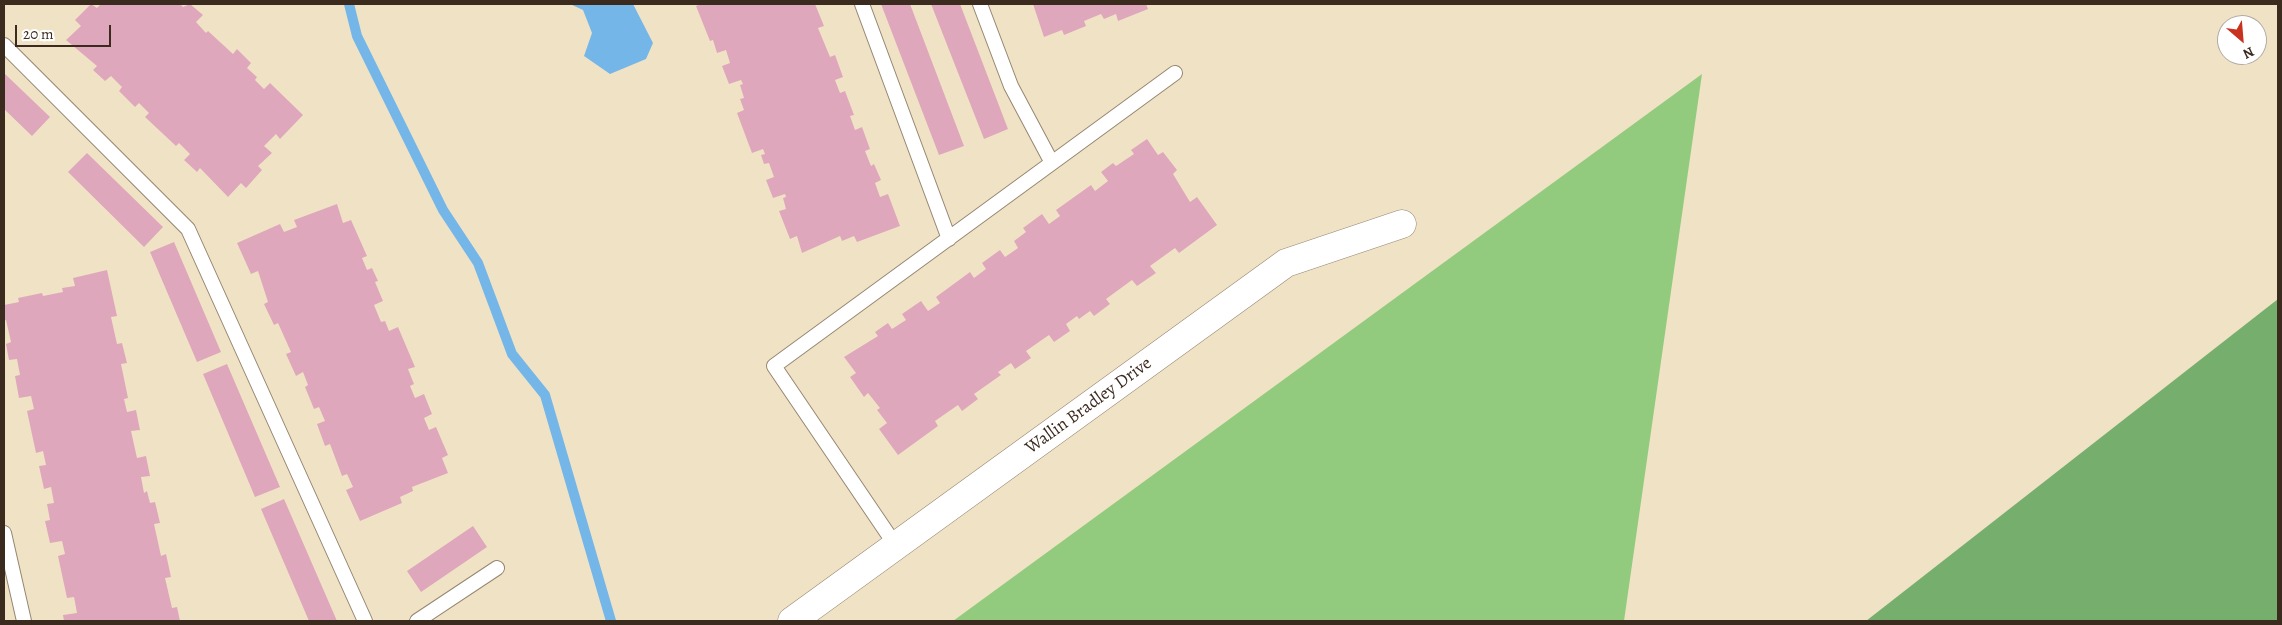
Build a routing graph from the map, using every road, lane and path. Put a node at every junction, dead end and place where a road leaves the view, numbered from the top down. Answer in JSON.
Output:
{"nodes":[{"id":1,"x":862,"y":4,"type":"edge"},
{"id":2,"x":980,"y":4,"type":"edge"},
{"id":3,"x":4,"y":45,"type":"edge"},
{"id":4,"x":1176,"y":73,"type":"dead end"},
{"id":5,"x":1052,"y":163,"type":"junction"},
{"id":6,"x":1402,"y":224,"type":"dead end"},
{"id":7,"x":949,"y":239,"type":"junction"},
{"id":8,"x":4,"y":533,"type":"edge"},
{"id":9,"x":896,"y":546,"type":"junction"},
{"id":10,"x":497,"y":568,"type":"dead end"},
{"id":11,"x":24,"y":621,"type":"edge"},
{"id":12,"x":365,"y":621,"type":"edge"},
{"id":13,"x":417,"y":621,"type":"edge"},
{"id":14,"x":792,"y":621,"type":"edge"}],
"edges":[{"from":1,"to":7,"type":"lane"},
{"from":2,"to":5,"type":"lane"},
{"from":3,"to":12,"type":"lane"},
{"from":4,"to":5,"type":"lane"},
{"from":5,"to":7,"type":"lane"},
{"from":6,"to":9,"type":"street","name":"Wallin Bradley Drive"},
{"from":7,"to":9,"type":"lane"},
{"from":8,"to":11,"type":"lane"},
{"from":9,"to":14,"type":"street","name":"Wallin Bradley Drive"},
{"from":10,"to":13,"type":"lane"}]}
